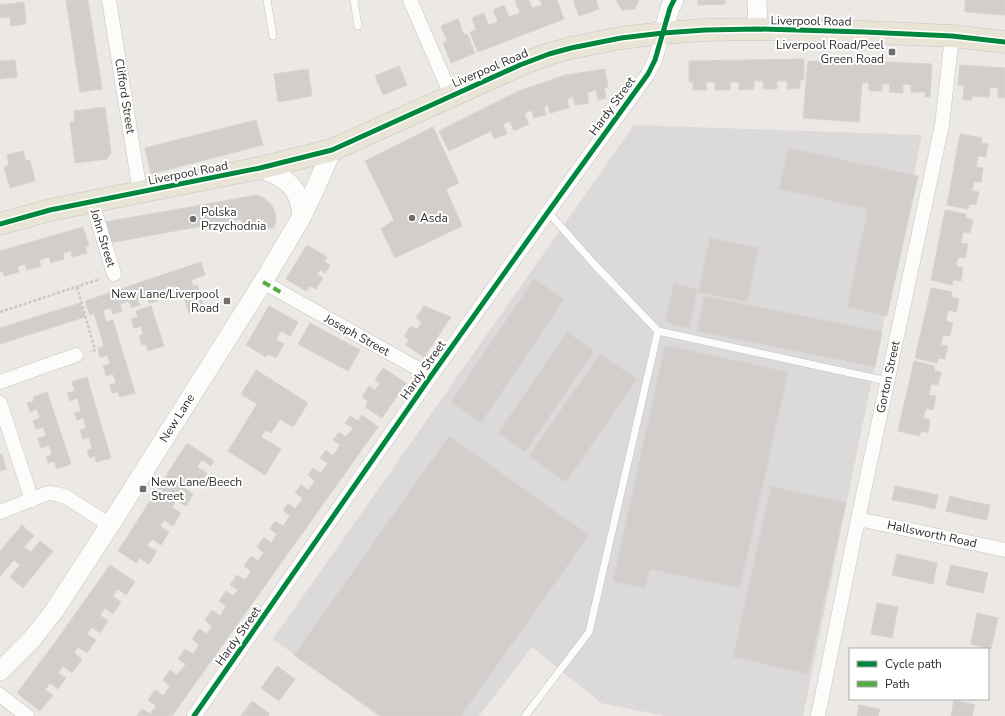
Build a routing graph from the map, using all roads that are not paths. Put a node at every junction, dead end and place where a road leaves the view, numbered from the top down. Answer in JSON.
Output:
{"nodes":[{"id":1,"x":109,"y":0,"type":"edge"},
{"id":2,"x":267,"y":0,"type":"edge"},
{"id":3,"x":354,"y":0,"type":"edge"},
{"id":4,"x":410,"y":0,"type":"edge"},
{"id":5,"x":674,"y":0,"type":"edge"},
{"id":6,"x":757,"y":0,"type":"edge"},
{"id":7,"x":358,"y":26,"type":"dead end"},
{"id":8,"x":758,"y":29,"type":"junction"},
{"id":9,"x":663,"y":33,"type":"junction"},
{"id":10,"x":273,"y":36,"type":"dead end"},
{"id":11,"x":952,"y":36,"type":"junction"},
{"id":12,"x":1005,"y":42,"type":"edge"},
{"id":13,"x":451,"y":95,"type":"junction"},
{"id":14,"x":332,"y":150,"type":"junction"},
{"id":15,"x":260,"y":168,"type":"junction"},
{"id":16,"x":140,"y":192,"type":"junction"},
{"id":17,"x":92,"y":202,"type":"junction"},
{"id":18,"x":548,"y":212,"type":"junction"},
{"id":19,"x":302,"y":215,"type":"junction"},
{"id":20,"x":0,"y":224,"type":"edge"},
{"id":21,"x":114,"y":274,"type":"road end"},
{"id":22,"x":263,"y":282,"type":"junction"},
{"id":23,"x":658,"y":331,"type":"junction"},
{"id":24,"x":76,"y":355,"type":"road end"},
{"id":25,"x":431,"y":376,"type":"junction"},
{"id":26,"x":887,"y":381,"type":"junction"},
{"id":27,"x":0,"y":382,"type":"edge"},
{"id":28,"x":0,"y":403,"type":"edge"},
{"id":29,"x":32,"y":500,"type":"junction"},
{"id":30,"x":0,"y":512,"type":"edge"},
{"id":31,"x":858,"y":519,"type":"junction"},
{"id":32,"x":110,"y":525,"type":"junction"},
{"id":33,"x":1005,"y":550,"type":"edge"},
{"id":34,"x":0,"y":671,"type":"edge"},
{"id":35,"x":0,"y":695,"type":"edge"},
{"id":36,"x":198,"y":715,"type":"edge"},
{"id":37,"x":27,"y":716,"type":"edge"},
{"id":38,"x":525,"y":716,"type":"edge"},
{"id":39,"x":818,"y":716,"type":"edge"}],
"edges":[{"from":1,"to":16,"type":"street","name":"Clifford Street"},
{"from":2,"to":10,"type":"lane"},
{"from":3,"to":7,"type":"lane"},
{"from":4,"to":13,"type":"street"},
{"from":5,"to":9,"type":"street"},
{"from":6,"to":8,"type":"street"},
{"from":8,"to":9,"type":"main road","name":"Liverpool Road"},
{"from":8,"to":11,"type":"main road","name":"Liverpool Road"},
{"from":9,"to":13,"type":"main road","name":"Liverpool Road"},
{"from":9,"to":18,"type":"street","name":"Hardy Street"},
{"from":11,"to":12,"type":"main road","name":"Liverpool Road"},
{"from":11,"to":26,"type":"street","name":"Gorton Street"},
{"from":13,"to":14,"type":"main road","name":"Liverpool Road"},
{"from":14,"to":15,"type":"main road","name":"Liverpool Road"},
{"from":14,"to":19,"type":"street","name":"New Lane"},
{"from":15,"to":16,"type":"main road","name":"Liverpool Road"},
{"from":15,"to":19,"type":"street"},
{"from":16,"to":17,"type":"main road","name":"Liverpool Road"},
{"from":17,"to":20,"type":"main road","name":"Liverpool Road"},
{"from":17,"to":21,"type":"street","name":"John Street"},
{"from":18,"to":23,"type":"lane"},
{"from":18,"to":25,"type":"street","name":"Hardy Street"},
{"from":19,"to":22,"type":"street","name":"New Lane"},
{"from":22,"to":25,"type":"street","name":"Joseph Street"},
{"from":22,"to":32,"type":"street","name":"New Lane"},
{"from":23,"to":26,"type":"lane"},
{"from":23,"to":38,"type":"lane"},
{"from":24,"to":27,"type":"street"},
{"from":25,"to":36,"type":"street","name":"Hardy Street"},
{"from":26,"to":31,"type":"street","name":"Gorton Street"},
{"from":28,"to":29,"type":"street"},
{"from":29,"to":30,"type":"street"},
{"from":29,"to":32,"type":"street"},
{"from":31,"to":33,"type":"street","name":"Hallsworth Road"},
{"from":31,"to":39,"type":"street","name":"Gorton Street"},
{"from":32,"to":34,"type":"street","name":"New Lane"},
{"from":35,"to":37,"type":"street"}]}
